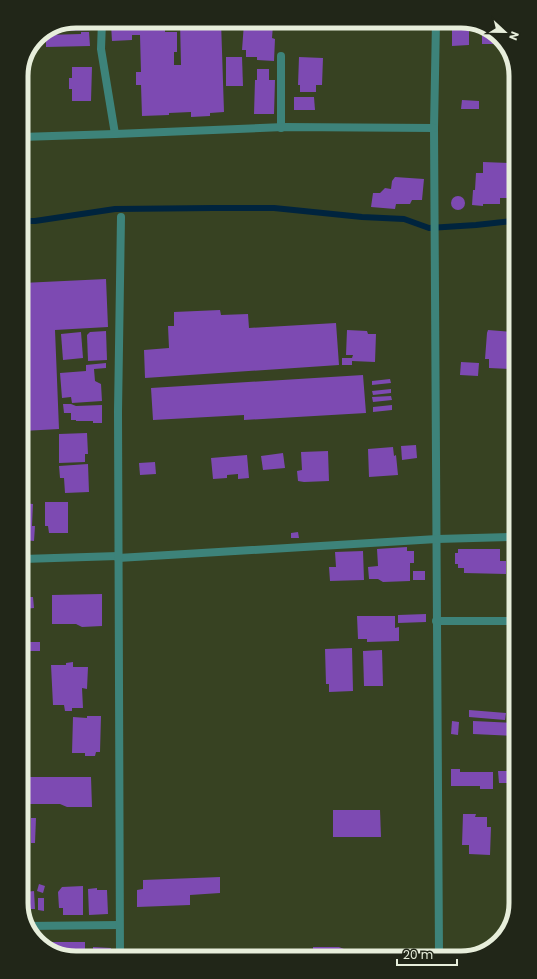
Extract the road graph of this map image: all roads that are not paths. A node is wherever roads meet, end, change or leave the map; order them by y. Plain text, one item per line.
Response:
1 (102, 28) edge
2 (436, 28) edge
3 (281, 56) dead end
4 (282, 128) junction
5 (434, 128) junction
6 (116, 134) junction
7 (28, 137) edge
8 (121, 216) dead end
9 (509, 537) edge
10 (437, 539) junction
11 (118, 557) junction
12 (28, 559) edge
13 (436, 621) junction
14 (509, 621) edge
15 (120, 925) junction
16 (34, 926) edge
17 (120, 951) edge
18 (439, 951) edge

1 - 6 street
2 - 5 street
3 - 4 street
4 - 5 street
4 - 6 street
5 - 10 street
6 - 7 street
8 - 11 street
9 - 10 street
10 - 11 street
10 - 13 street
11 - 12 street
11 - 15 street
13 - 14 street
13 - 18 street
15 - 16 street
15 - 17 street

